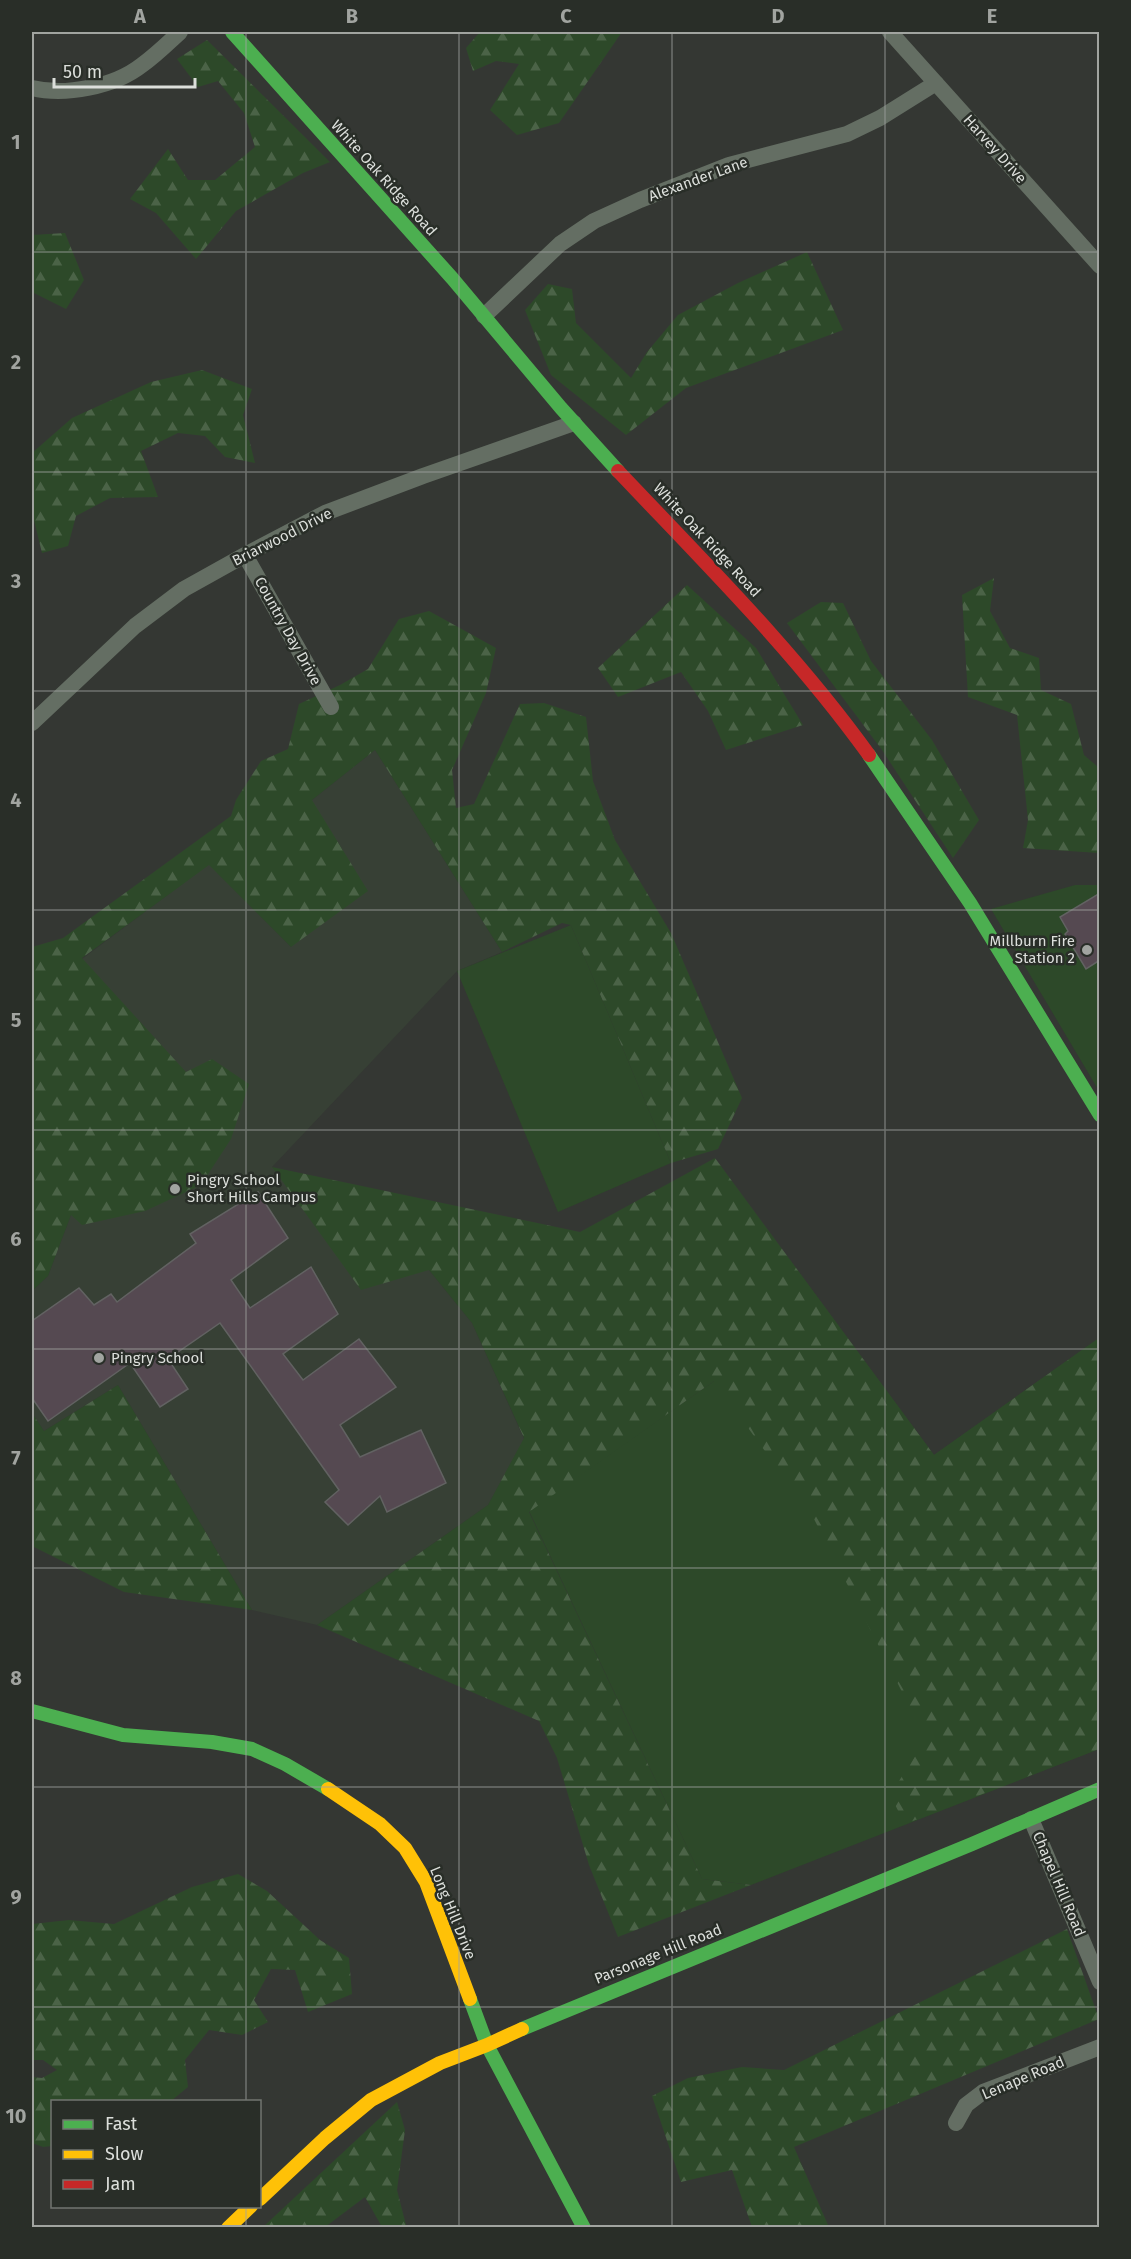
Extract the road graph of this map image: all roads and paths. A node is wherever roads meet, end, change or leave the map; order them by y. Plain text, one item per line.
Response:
1 (180, 32) edge
2 (232, 32) edge
3 (890, 32) edge
4 (936, 83) junction
5 (32, 88) edge
6 (1100, 266) edge
7 (484, 316) junction
8 (574, 423) junction
9 (245, 555) junction
10 (331, 707) dead end
11 (32, 723) edge
12 (1100, 1115) edge
13 (32, 1711) edge
14 (1100, 1789) edge
15 (1031, 1819) junction
16 (1100, 1982) edge
17 (487, 2045) junction
18 (1100, 2047) edge
19 (956, 2123) dead end
20 (261, 2198) edge
21 (249, 2208) edge
22 (228, 2228) edge
23 (584, 2228) edge

1 - 5 street
2 - 7 street, White Oak Ridge Road
3 - 4 street, Harvey Drive
4 - 6 street, Harvey Drive
4 - 7 street, Alexander Lane
7 - 8 street, White Oak Ridge Road
8 - 9 street, Briarwood Drive
8 - 12 street, White Oak Ridge Road
9 - 10 street, Country Day Drive
9 - 11 street, Briarwood Drive
13 - 17 street, Long Hill Drive
14 - 15 street, Parsonage Hill Road
15 - 16 street, Chapel Hill Road
15 - 17 street, Parsonage Hill Road
17 - 20 street, Parsonage Hill Road
17 - 23 street, Long Hill Drive
18 - 19 street, Lenape Road
21 - 22 street

